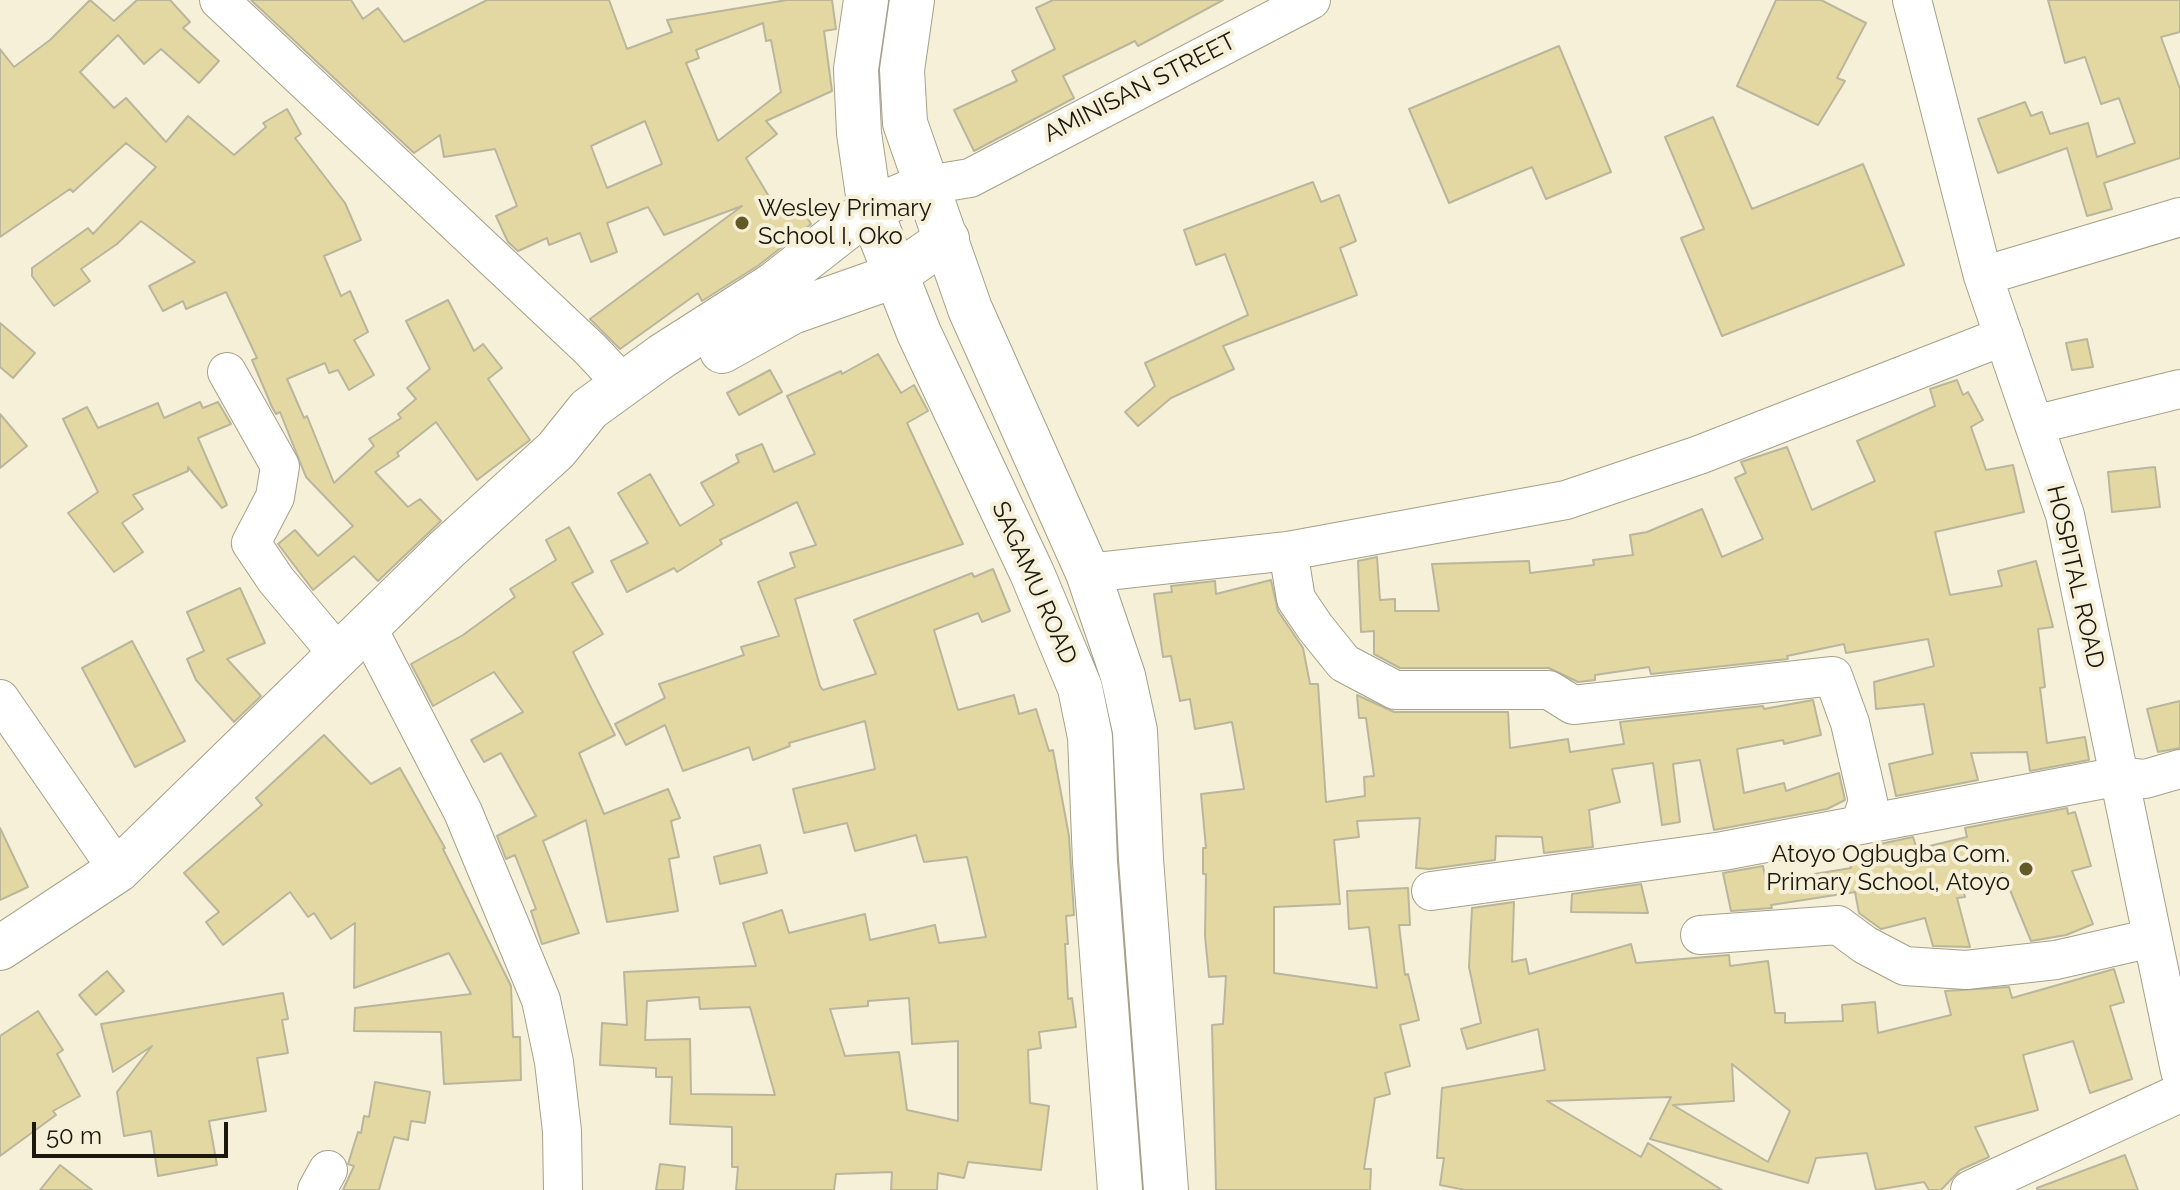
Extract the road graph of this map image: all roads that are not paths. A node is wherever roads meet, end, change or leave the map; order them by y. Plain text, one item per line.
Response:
1 (219, 0) edge
2 (866, 0) edge
3 (912, 0) edge
4 (1311, 0) edge
5 (1912, 0) edge
6 (970, 178) junction
7 (927, 185) junction
8 (870, 209) junction
9 (2180, 217) edge
10 (947, 239) junction
11 (894, 276) junction
12 (1983, 276) junction
13 (2004, 336) junction
14 (227, 372) dead end
15 (623, 384) junction
16 (2180, 389) edge
17 (2034, 425) junction
18 (556, 450) junction
19 (1288, 551) junction
20 (1088, 573) junction
21 (352, 640) junction
22 (0, 699) edge
23 (2180, 769) edge
24 (2120, 776) junction
25 (1861, 822) junction
26 (118, 870) junction
27 (1431, 891) dead end
28 (1700, 935) dead end
29 (2152, 938) junction
30 (0, 948) edge
31 (2180, 1071) edge
32 (2180, 1093) edge
33 (563, 1190) edge
34 (1120, 1190) edge
35 (1166, 1190) edge
36 (1970, 1190) edge

1 - 15 street
2 - 8 main road, SAGAMU ROAD
3 - 7 main road, SAGAMU ROAD
4 - 6 street, AMINISAN STREET
5 - 12 street, HOSPITAL ROAD
6 - 7 street, AMINISAN STREET
6 - 10 street
7 - 8 main road
7 - 10 main road, SAGAMU ROAD
8 - 11 main road, SAGAMU ROAD
8 - 15 main road
9 - 12 street
10 - 11 main road
10 - 20 main road, SAGAMU ROAD
11 - 18 main road
11 - 34 main road, SAGAMU ROAD
12 - 13 street, HOSPITAL ROAD
13 - 17 street, HOSPITAL ROAD
13 - 19 street
14 - 21 street
15 - 18 main road
16 - 17 street
17 - 24 street, HOSPITAL ROAD
18 - 21 main road
19 - 20 street
19 - 25 street
20 - 35 main road, SAGAMU ROAD
21 - 26 main road
21 - 33 street
22 - 26 street
23 - 24 street
24 - 25 street
24 - 29 street, HOSPITAL ROAD
25 - 27 street
26 - 30 main road
28 - 29 street
29 - 31 street, HOSPITAL ROAD
32 - 36 street

